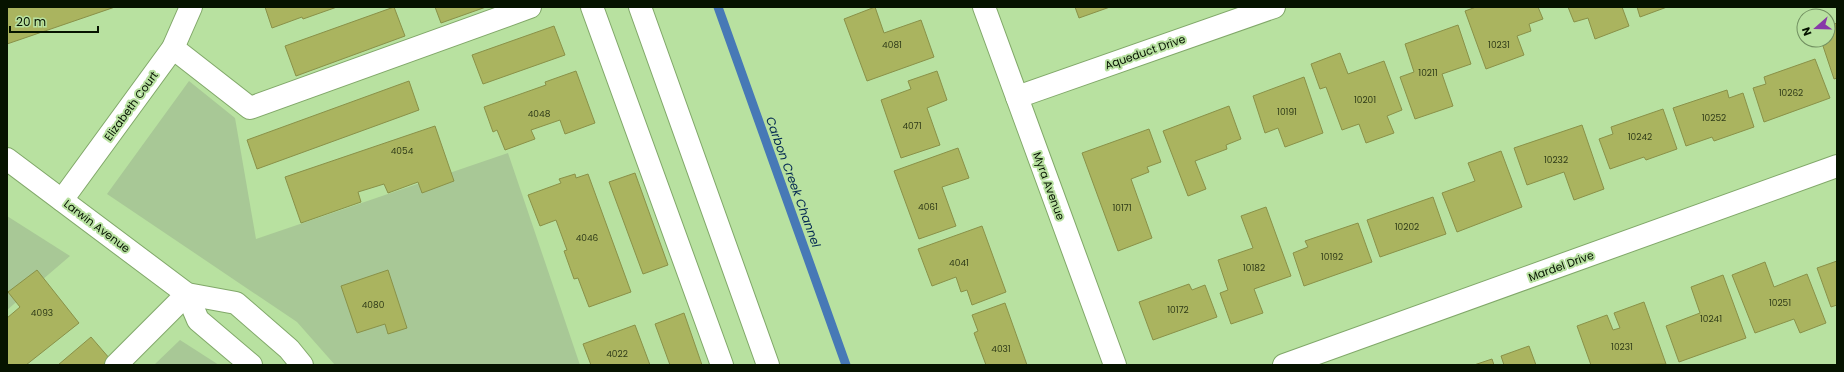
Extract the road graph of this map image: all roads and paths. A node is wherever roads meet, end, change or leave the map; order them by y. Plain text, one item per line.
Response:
1 (191, 7) edge
2 (530, 7) edge
3 (592, 7) edge
4 (640, 7) edge
5 (984, 7) edge
6 (1274, 7) edge
7 (173, 48) junction
8 (1017, 97) junction
9 (7, 159) edge
10 (1837, 166) edge
11 (62, 200) junction
12 (187, 294) junction
13 (116, 365) edge
14 (251, 365) edge
15 (302, 365) edge
16 (722, 365) edge
17 (768, 365) edge
18 (1114, 365) edge
19 (1284, 365) edge

1 - 7 street, Elizabeth Court
2 - 7 street
3 - 16 street
4 - 17 street
5 - 8 street, Myra Avenue
6 - 8 street, Aqueduct Drive
7 - 11 street, Elizabeth Court
8 - 18 street, Myra Avenue
9 - 11 street, Larwin Avenue
10 - 19 street, Mardel Drive
11 - 12 street, Larwin Avenue
12 - 13 street
12 - 14 street
12 - 15 street, Larwin Avenue

